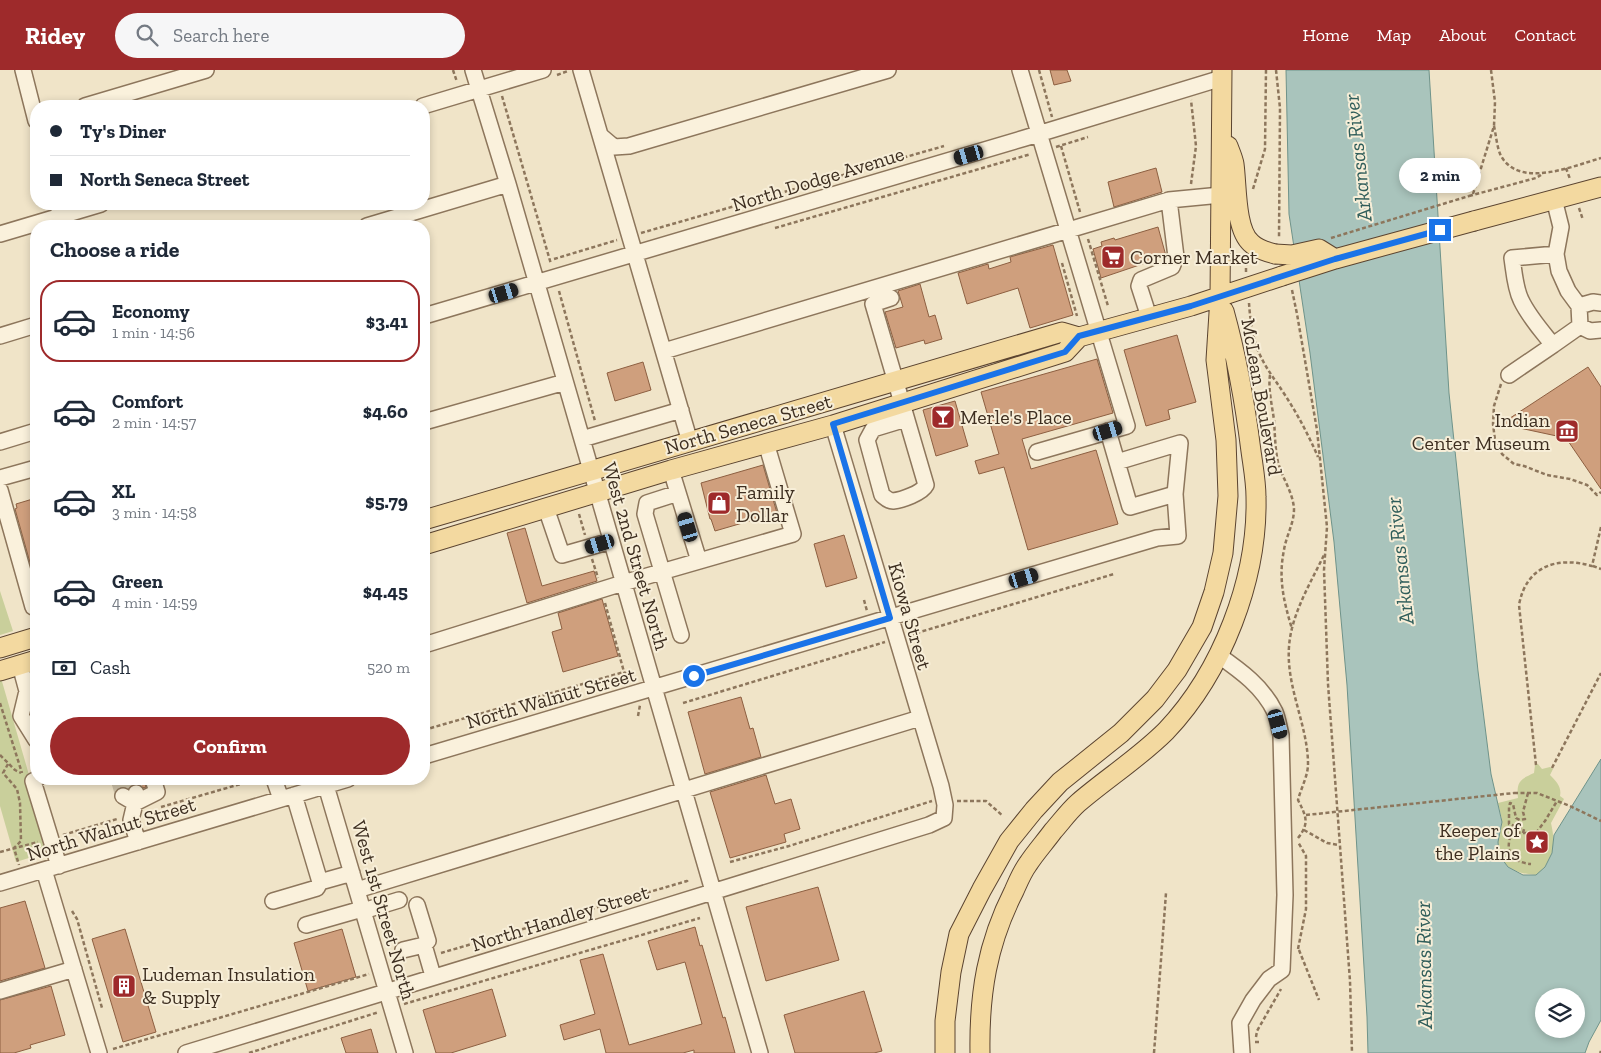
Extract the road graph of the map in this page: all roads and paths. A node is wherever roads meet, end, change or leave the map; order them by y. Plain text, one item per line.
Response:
1 (23, 70) edge
2 (206, 70) edge
3 (474, 70) edge
4 (543, 70) edge
5 (581, 70) edge
6 (888, 70) edge
7 (1020, 70) edge
8 (1038, 70) edge
9 (1266, 70) edge
10 (1276, 70) edge
11 (1491, 70) edge
12 (1222, 74) edge
13 (498, 84) junction
14 (1192, 87) junction
15 (479, 89) junction
16 (31, 100) edge
17 (105, 100) edge
18 (430, 104) edge
19 (1035, 119) junction
20 (1054, 122) junction
21 (1222, 126) junction
22 (1494, 126) junction
23 (1040, 134) junction
24 (601, 136) junction
25 (1088, 138) dead end
26 (950, 144) dead end
27 (1060, 145) junction
28 (1045, 150) junction
29 (1601, 158) edge
30 (1543, 174) junction
31 (508, 184) junction
32 (1601, 187) edge
33 (1253, 190) dead end
34 (1473, 194) junction
35 (1221, 195) junction
36 (1190, 198) junction
37 (1169, 200) junction
38 (1554, 200) junction
39 (430, 207) edge
40 (78, 210) edge
41 (421, 210) edge
42 (60, 215) edge
43 (44, 220) edge
44 (387, 220) edge
45 (30, 224) edge
46 (1084, 226) junction
47 (772, 229) dead end
48 (1069, 231) junction
49 (0, 234) edge
50 (630, 237) junction
51 (1331, 238) dead end
52 (1272, 250) junction
53 (635, 254) junction
54 (1556, 254) junction
55 (554, 259) dead end
56 (1335, 259) junction
57 (553, 270) dead end
58 (1286, 281) junction
59 (536, 283) junction
60 (557, 287) dead end
61 (1247, 288) junction
62 (1220, 297) junction
63 (891, 298) dead end
64 (1601, 303) edge
65 (1108, 306) dead end
66 (1579, 306) junction
67 (430, 314) edge
68 (1149, 317) junction
69 (1580, 326) junction
70 (30, 328) edge
71 (1601, 330) edge
72 (1099, 331) junction
73 (0, 336) edge
74 (1079, 336) junction
75 (1553, 344) junction
76 (664, 351) junction
77 (1270, 375) junction
78 (1509, 375) joint
79 (895, 381) junction
80 (565, 382) junction
81 (681, 410) junction
82 (904, 411) junction
83 (430, 420) edge
84 (833, 424) junction
85 (1108, 431) junction
86 (30, 434) edge
87 (599, 434) junction
88 (582, 439) junction
89 (0, 442) edge
90 (690, 442) junction
91 (766, 443) junction
92 (1037, 452) dead end
93 (1320, 459) junction
94 (1117, 462) junction
95 (30, 470) edge
96 (671, 470) junction
97 (591, 471) junction
98 (0, 478) edge
99 (0, 490) edge
100 (597, 492) junction
101 (1601, 492) edge
102 (678, 493) junction
103 (1175, 494) junction
104 (546, 508) junction
105 (430, 518) edge
106 (1601, 528) edge
107 (611, 541) junction
108 (430, 543) edge
109 (1325, 554) junction
110 (699, 561) junction
111 (1592, 566) junction
112 (1601, 569) edge
113 (662, 572) junction
114 (623, 583) junction
115 (30, 594) edge
116 (890, 618) junction
117 (1292, 630) junction
118 (681, 635) dead end
119 (30, 638) edge
120 (430, 643) edge
121 (0, 648) edge
122 (1218, 655) junction
123 (28, 663) edge
124 (0, 671) edge
125 (624, 672) dead end
126 (1601, 672) edge
127 (30, 676) edge
128 (654, 689) junction
129 (30, 700) edge
130 (640, 705) dead end
131 (638, 716) dead end
132 (920, 718) junction
133 (430, 728) edge
134 (30, 730) edge
135 (430, 754) edge
136 (0, 755) edge
137 (8, 764) junction
138 (1536, 765) dead end
139 (1552, 768) dead end
140 (30, 776) edge
141 (34, 785) edge
142 (155, 785) edge
143 (278, 785) edge
144 (317, 785) edge
145 (326, 785) edge
146 (683, 790) junction
147 (1528, 793) junction
148 (287, 797) junction
149 (1557, 800) junction
150 (944, 801) junction
151 (1306, 815) junction
152 (1003, 816) dead end
153 (944, 818) joint
154 (1601, 821) edge
155 (1304, 830) junction
156 (1523, 833) junction
157 (138, 842) junction
158 (1339, 845) junction
159 (1284, 848) junction
160 (730, 862) dead end
161 (1531, 864) dead end
162 (59, 866) junction
163 (44, 870) junction
164 (352, 873) junction
165 (22, 877) junction
166 (320, 882) junction
167 (0, 883) edge
168 (693, 888) dead end
169 (357, 890) junction
170 (713, 893) junction
171 (1166, 893) dead end
172 (399, 900) dead end
173 (272, 901) dead end
174 (417, 905) dead end
175 (363, 910) junction
176 (700, 918) dead end
177 (306, 925) dead end
178 (1298, 948) dead end
179 (403, 950) dead end
180 (426, 951) junction
181 (74, 969) junction
182 (381, 971) junction
183 (433, 976) junction
184 (386, 990) junction
185 (0, 991) edge
186 (1320, 1000) dead end
187 (392, 1008) junction
188 (1255, 1042) dead end
189 (1260, 1042) dead end
190 (99, 1053) edge
191 (186, 1053) edge
192 (249, 1053) edge
193 (405, 1053) edge
194 (760, 1053) edge
195 (945, 1053) edge
196 (980, 1053) edge
197 (1154, 1053) edge
198 (1242, 1053) edge
199 (1352, 1053) edge

1 - 16 street
2 - 17 street
3 - 15 street, West 2nd Street North
4 - 13 street
5 - 24 street
6 - 24 street
7 - 19 street
8 - 20 path
9 - 33 path
10 - 52 path
11 - 22 path
12 - 14 street, North Dodge Avenue
12 - 21 main road
13 - 15 street
13 - 57 path
14 - 20 street, North Dodge Avenue
14 - 36 path
15 - 18 street
15 - 31 street, West 2nd Street North
19 - 20 path
19 - 23 street
20 - 23 street, North Dodge Avenue
21 - 35 main road
21 - 52 main road
22 - 30 path
22 - 34 path
23 - 28 street
23 - 53 street, North Dodge Avenue
24 - 50 street
25 - 27 path
26 - 50 path
27 - 28 path
27 - 46 path
28 - 47 path
28 - 48 street
29 - 30 path
30 - 34 path
31 - 39 street
31 - 59 street, West 2nd Street North
32 - 38 main road, North Seneca Street
34 - 51 path, bridge
35 - 36 street
35 - 62 main road
36 - 37 street
37 - 46 street
37 - 68 street
38 - 54 street
38 - 56 main road, North Seneca Street, bridge
40 - 42 street
41 - 44 street
42 - 43 street
45 - 49 street
46 - 48 street
46 - 65 path
48 - 72 street
48 - 76 street
50 - 53 street
50 - 55 path
52 - 56 main road, bridge
52 - 61 path
53 - 59 street, North Dodge Avenue
53 - 76 street
54 - 66 street
54 - 75 street
56 - 58 main road, North Seneca Street, bridge
58 - 61 main road, North Seneca Street
58 - 93 path
59 - 67 street, North Dodge Avenue
59 - 80 street, West 2nd Street North
60 - 87 path
61 - 62 main road, North Seneca Street
61 - 77 path
62 - 68 main road, North Seneca Street
62 - 122 main road, McLean Boulevard
62 - 195 main road, McLean Boulevard
63 - 79 street
64 - 66 street
66 - 69 street
68 - 72 main road, North Seneca Street
69 - 71 street
69 - 75 street
70 - 73 street
72 - 74 main road, North Seneca Street
72 - 85 street
74 - 79 main road, North Seneca Street
74 - 82 main road, North Seneca Street
75 - 78 street
76 - 81 street
77 - 93 path
77 - 117 path
78 - 101 path
79 - 82 street
79 - 90 main road, North Seneca Street
80 - 83 street
80 - 88 street, West 2nd Street North
81 - 87 street
81 - 90 street
82 - 82 street
82 - 84 main road, North Seneca Street
84 - 91 main road, North Seneca Street
84 - 116 street, Kiowa Street
85 - 92 street
85 - 94 street
86 - 89 street
87 - 88 street
88 - 97 street, West 2nd Street North
90 - 97 main road, North Seneca Street
91 - 96 main road, North Seneca Street
91 - 110 street
93 - 109 path
94 - 103 street
94 - 103 street
95 - 98 street
96 - 100 main road, North Seneca Street
96 - 102 street
97 - 100 street, West 2nd Street North
97 - 105 main road, North Seneca Street
99 - 115 street
100 - 104 main road, North Seneca Street
100 - 107 street, West 2nd Street North
102 - 110 street
102 - 113 street
103 - 116 street, North Walnut Street
104 - 107 street
104 - 108 main road, North Seneca Street
106 - 111 path
107 - 114 street, West 2nd Street North
109 - 117 path
109 - 158 path
110 - 113 street
111 - 112 path
111 - 138 path
113 - 114 street
113 - 118 street
114 - 120 street
114 - 128 street, West 2nd Street North
116 - 128 street, North Walnut Street
116 - 132 street, Kiowa Street
117 - 151 path
119 - 121 main road
122 - 159 street
122 - 196 main road, McLean Boulevard
123 - 124 main road
123 - 127 street
125 - 133 path
126 - 139 path
128 - 135 street, North Walnut Street
128 - 146 street, West 2nd Street North
129 - 134 street
130 - 131 path
132 - 146 street
132 - 150 street, Kiowa Street
136 - 137 path
137 - 140 path
137 - 165 path
141 - 162 street
142 - 157 street
143 - 148 street
144 - 148 street, North Walnut Street
145 - 164 street, West 1st Street North
146 - 169 street
146 - 170 street, West 2nd Street North
147 - 149 path
147 - 151 path, bridge
147 - 156 path
148 - 157 street, North Walnut Street
148 - 166 street
149 - 154 path
149 - 156 path
150 - 152 path
150 - 153 street, Kiowa Street
150 - 160 path
151 - 155 path
153 - 170 street, North Handley Street
155 - 158 path
155 - 159 path
156 - 161 path
157 - 162 street, North Walnut Street
158 - 199 path
159 - 198 street
162 - 163 street, North Walnut Street
163 - 165 street, North Walnut Street
163 - 181 street
164 - 166 street
164 - 169 street, West 1st Street North
165 - 167 street, North Walnut Street
166 - 173 street
168 - 180 path
169 - 175 street, West 1st Street North
170 - 183 street, North Handley Street
170 - 194 street, West 2nd Street North
171 - 197 path
172 - 175 street
174 - 180 street
175 - 177 street
175 - 182 street, West 1st Street North
176 - 187 path
178 - 186 path
179 - 180 street
180 - 183 street
181 - 185 street
181 - 190 street
182 - 184 street, West 1st Street North
182 - 190 path
183 - 184 street, North Handley Street
184 - 187 street, West 1st Street North
184 - 191 street, North Handley Street
187 - 192 path
187 - 193 street, West 1st Street North
188 - 189 path

